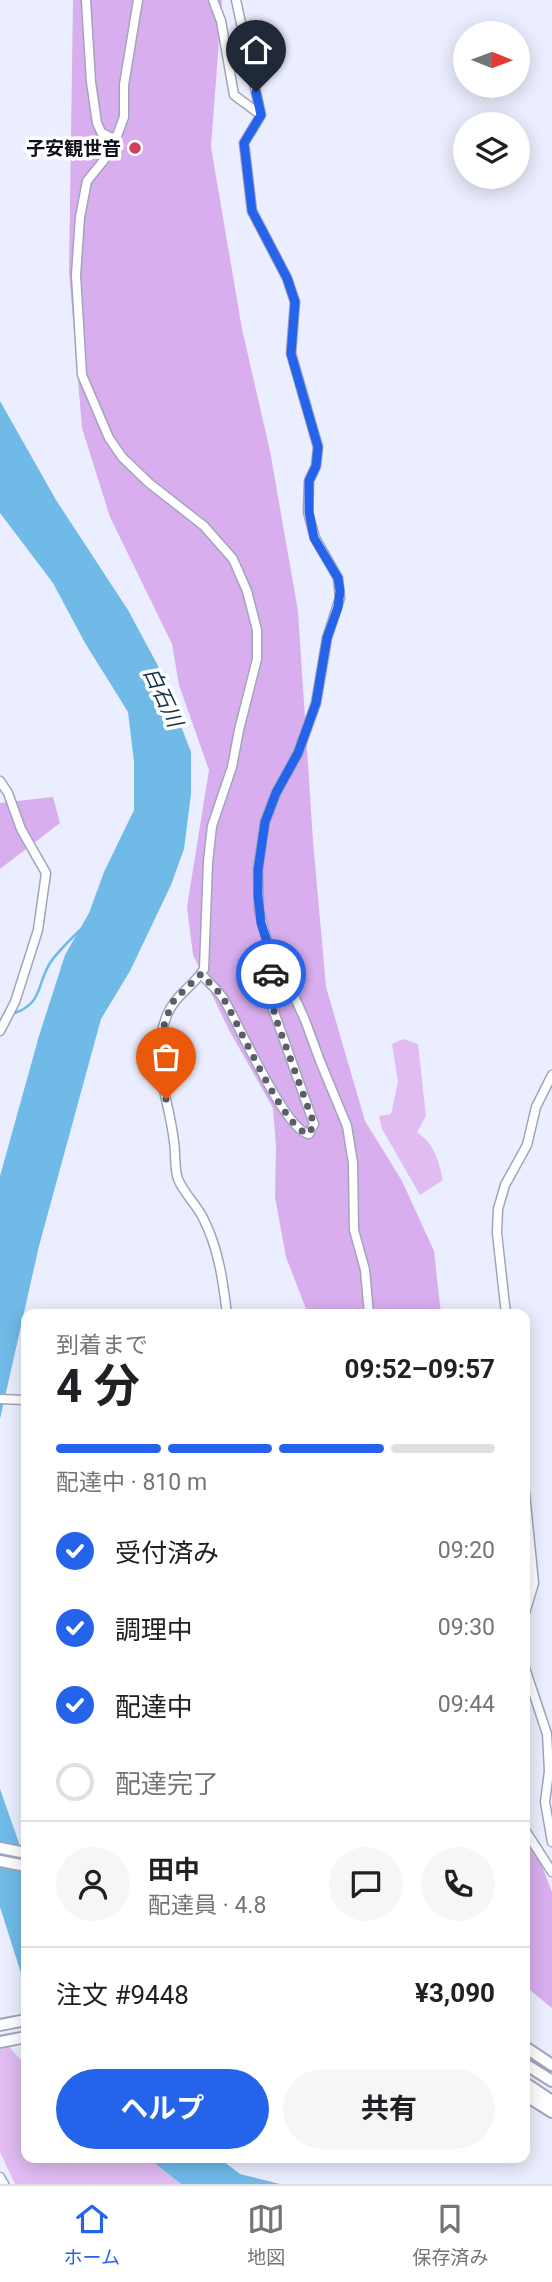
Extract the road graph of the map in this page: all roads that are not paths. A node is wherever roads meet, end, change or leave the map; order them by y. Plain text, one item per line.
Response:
1 (86, 0) edge
2 (138, 0) edge
3 (213, 0) edge
4 (236, 0) edge
5 (261, 115) junction
6 (111, 138) junction
7 (0, 780) edge
8 (272, 957) junction
9 (201, 974) junction
10 (0, 1031) edge
11 (552, 1075) edge
12 (226, 1309) edge
13 (369, 1309) edge
14 (505, 1309) edge
15 (0, 1399) edge
16 (21, 1400) edge
17 (530, 1544) edge
18 (530, 1597) edge
19 (530, 1683) edge
20 (530, 1838) edge
21 (552, 1842) edge
22 (0, 1848) edge
23 (21, 1852) edge
24 (0, 1861) edge
25 (21, 1865) edge
26 (552, 1872) edge
27 (21, 2021) edge
28 (0, 2025) edge
29 (21, 2027) edge
30 (0, 2031) edge
31 (21, 2038) edge
32 (0, 2042) edge
33 (530, 2051) edge
34 (552, 2065) edge
35 (530, 2067) edge
36 (552, 2081) edge
37 (530, 2086) edge
38 (530, 2098) edge
39 (552, 2101) edge
40 (552, 2112) edge
41 (0, 2177) edge
42 (4, 2184) edge

1 - 6 street
2 - 6 street
3 - 5 street
4 - 5 street
5 - 8 street
6 - 9 street
7 - 10 street
8 - 9 street
8 - 13 street
9 - 12 street
11 - 14 street
15 - 16 street
17 - 18 street
19 - 21 street
20 - 26 street
22 - 23 highway
24 - 25 highway
27 - 28 highway
29 - 30 highway
31 - 32 highway
33 - 34 highway
35 - 36 highway
37 - 39 highway
38 - 40 highway
41 - 42 street

